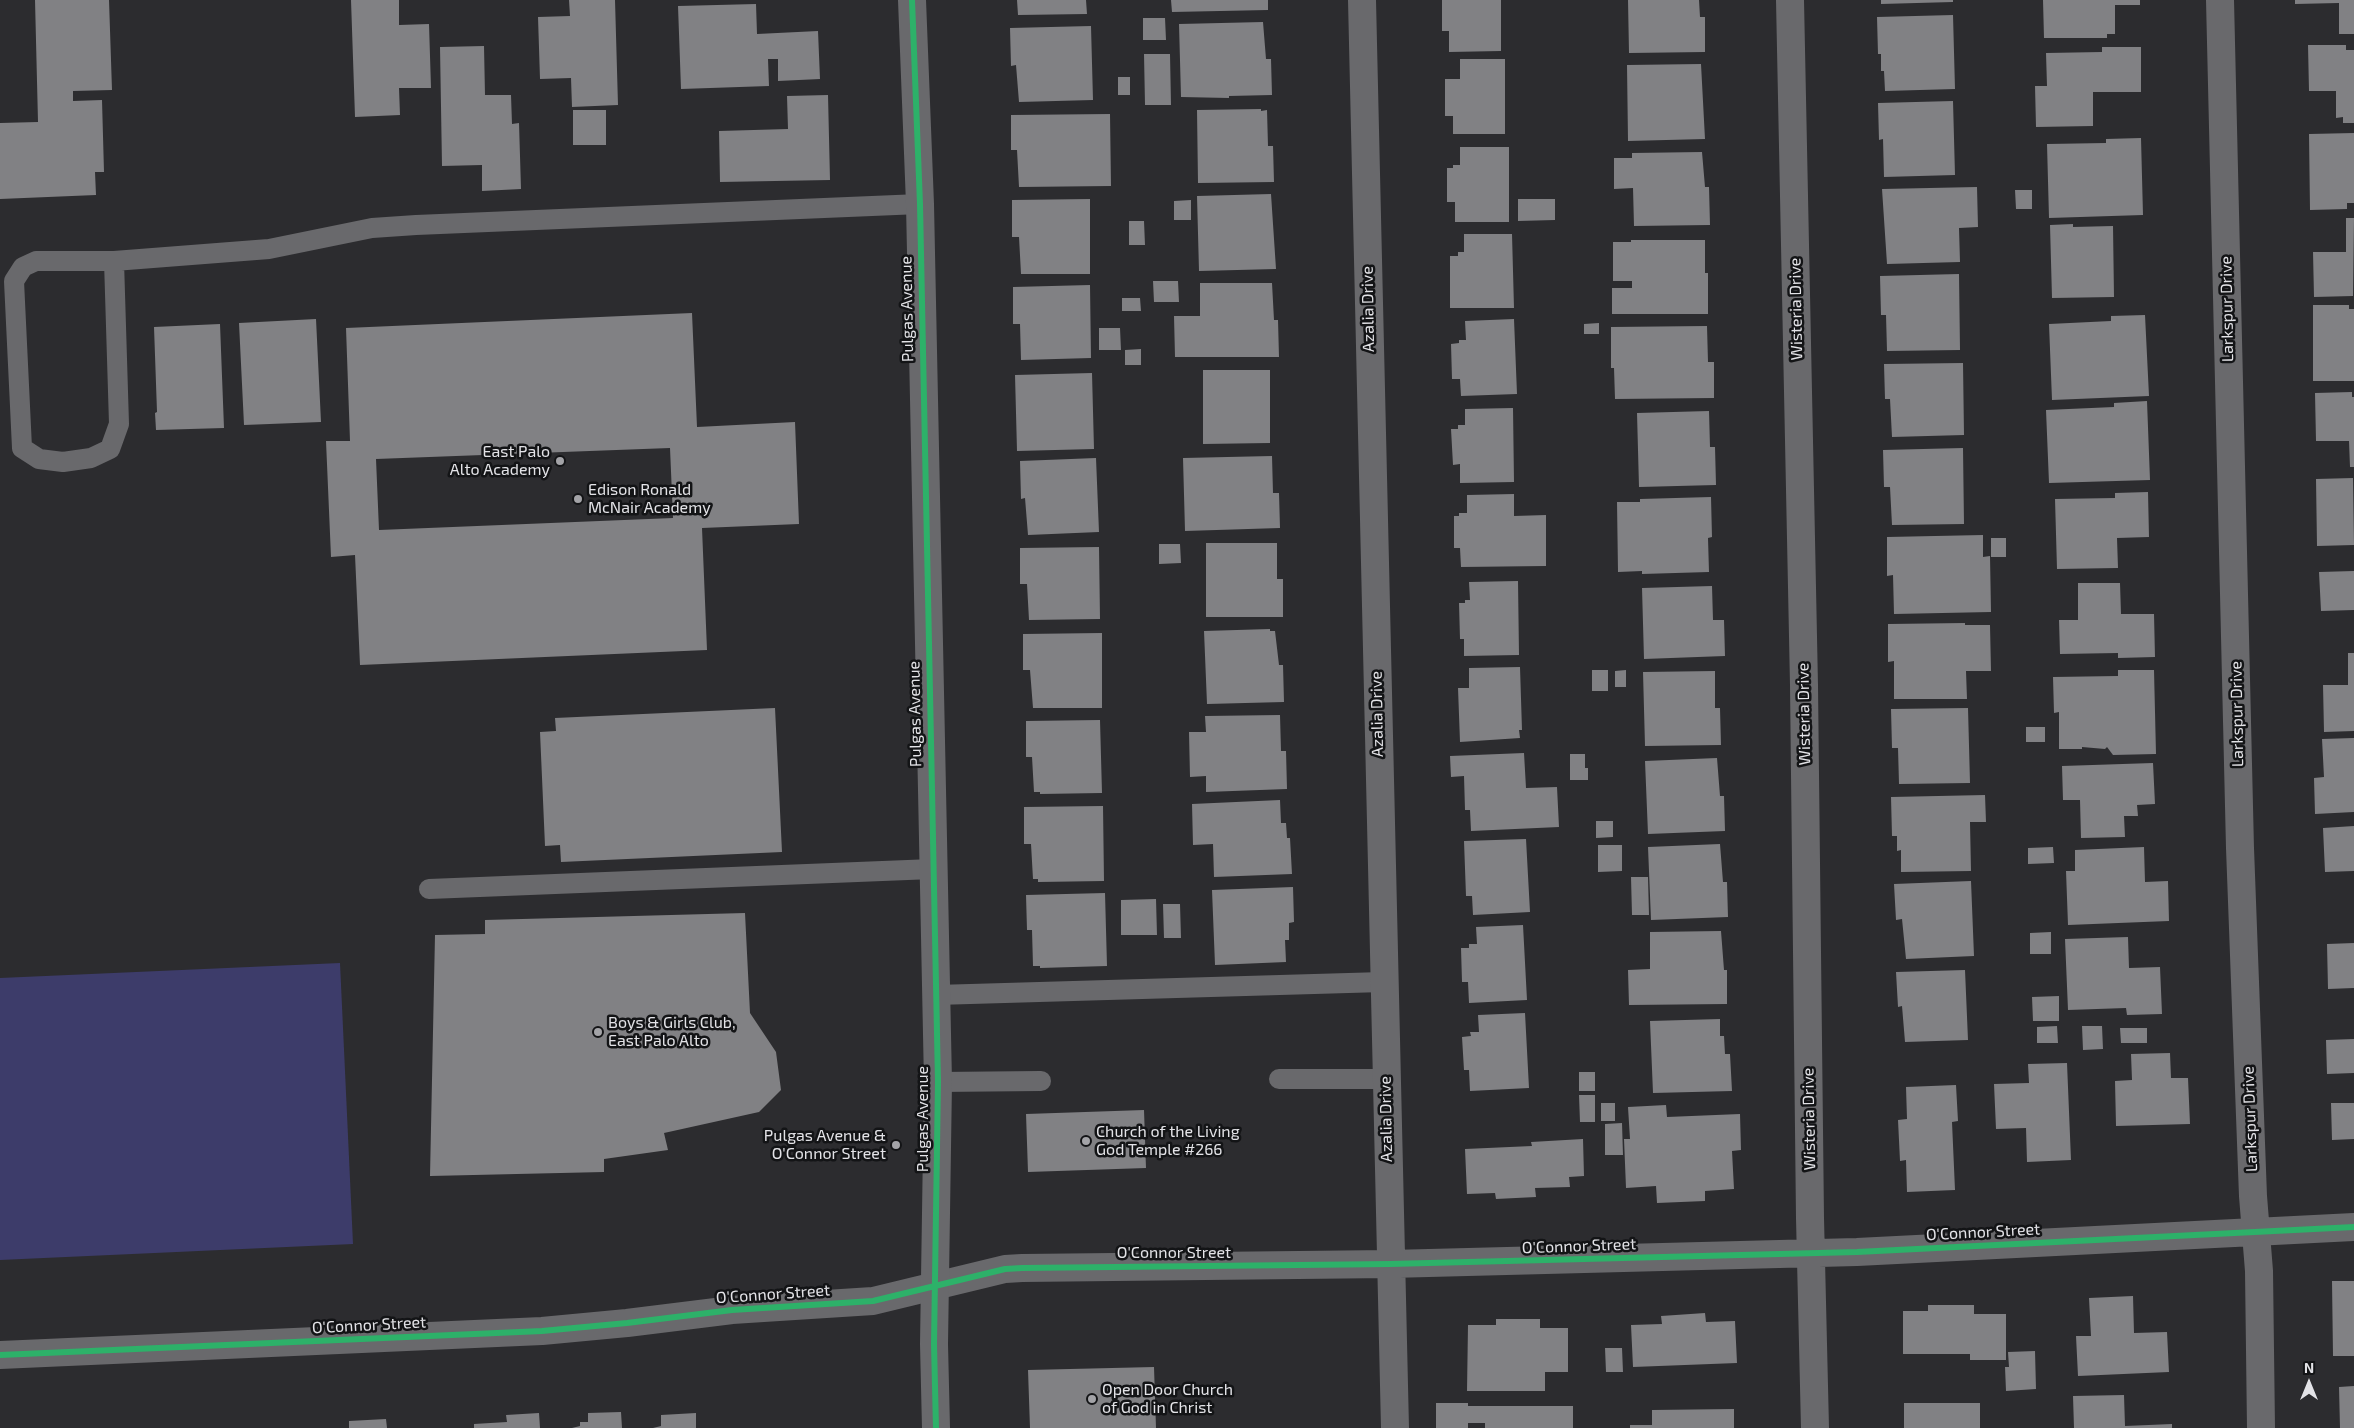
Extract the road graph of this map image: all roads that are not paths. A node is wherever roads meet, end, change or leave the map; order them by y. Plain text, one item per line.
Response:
1 (912, 0) edge
2 (1362, 0) edge
3 (1790, 0) edge
4 (2220, 0) edge
5 (920, 204) junction
6 (114, 261) junction
7 (933, 869) junction
8 (429, 889) dead end
9 (1383, 982) junction
10 (936, 996) junction
11 (1279, 1079) dead end
12 (1386, 1079) junction
13 (1041, 1081) dead end
14 (938, 1082) junction
15 (2354, 1227) edge
16 (2255, 1232) junction
17 (1812, 1253) junction
18 (1390, 1264) junction
19 (936, 1286) junction
20 (0, 1355) edge
21 (936, 1428) edge
22 (1395, 1428) edge
23 (1816, 1428) edge
24 (2261, 1428) edge

1 - 5 street, Pulgas Avenue
2 - 9 street, Azalia Drive
3 - 17 street, Wisteria Drive
4 - 16 street, Larkspur Drive
5 - 6 lane
5 - 7 street, Pulgas Avenue
6 - 6 lane
7 - 8 lane
7 - 10 street, Pulgas Avenue
9 - 10 lane
9 - 12 street, Azalia Drive
10 - 14 street, Pulgas Avenue
11 - 12 lane
12 - 18 street, Azalia Drive
13 - 14 lane
14 - 19 street, Pulgas Avenue
15 - 16 street, O'Connor Street
16 - 17 street, O'Connor Street
16 - 24 street, Larkspur Drive
17 - 18 street, O'Connor Street
17 - 23 street, Wisteria Drive
18 - 19 street, O'Connor Street
18 - 22 street, Azalia Drive
19 - 20 street, O'Connor Street
19 - 21 street, Pulgas Avenue

